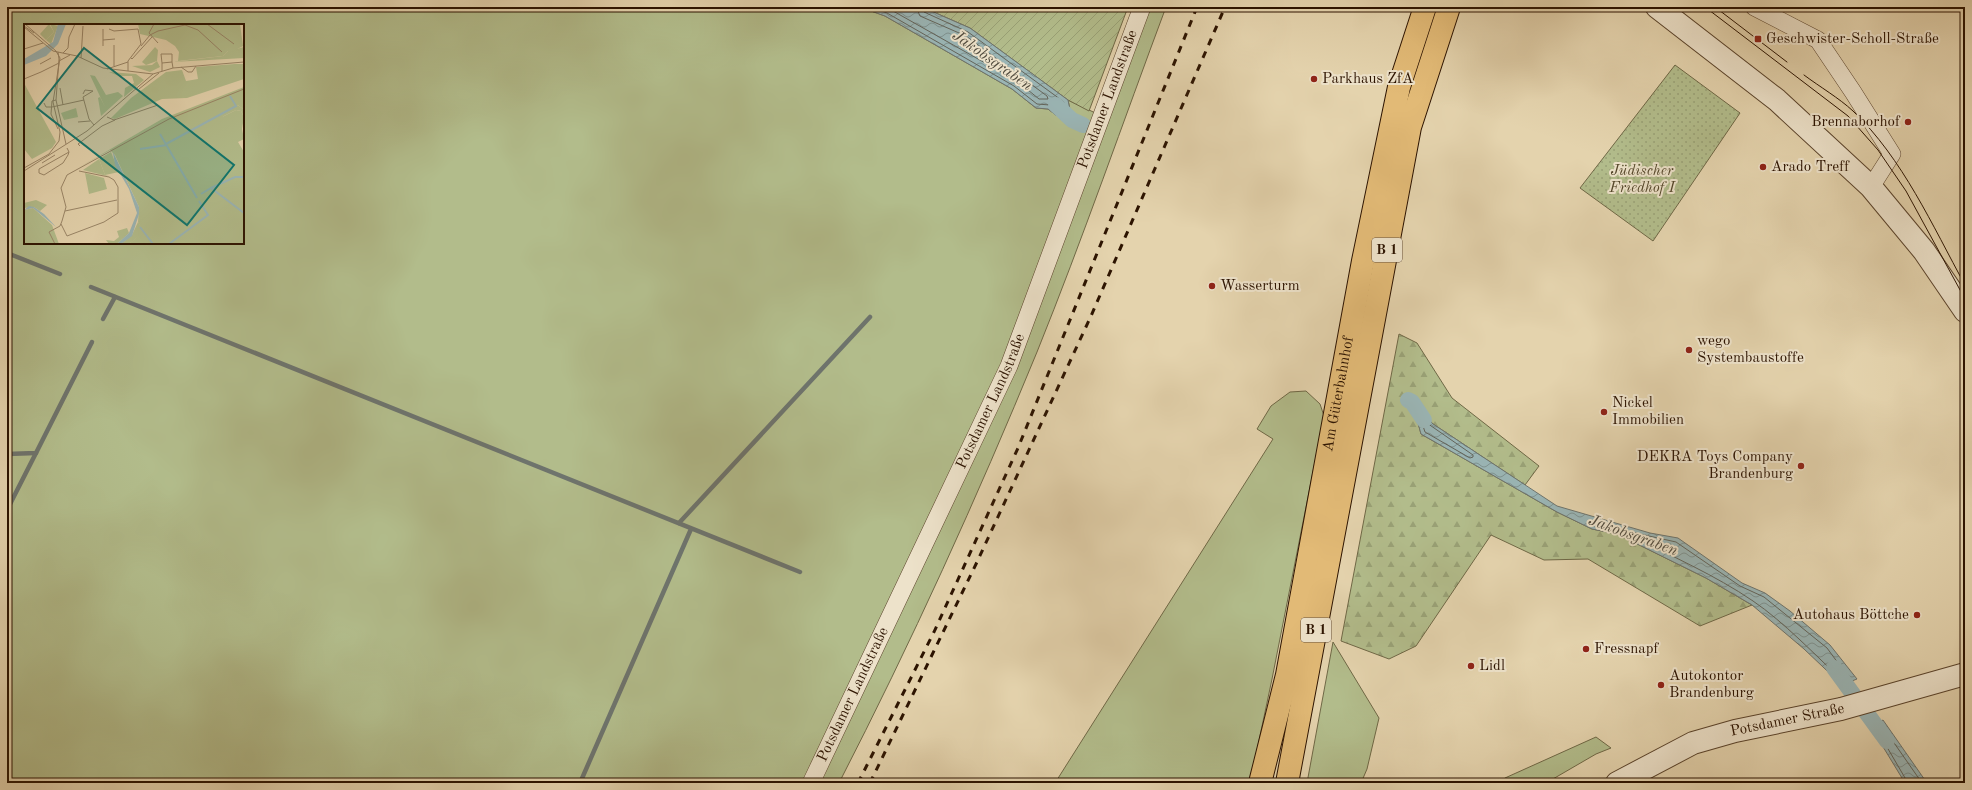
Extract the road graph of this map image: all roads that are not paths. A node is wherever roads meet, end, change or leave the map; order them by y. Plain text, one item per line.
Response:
1 (1142, 7) edge
2 (1425, 7) edge
3 (1449, 7) edge
4 (1657, 7) edge
5 (1754, 7) edge
6 (1871, 187) junction
7 (1965, 311) edge
8 (1354, 372) junction
9 (1965, 674) edge
10 (1647, 774) edge
11 (811, 783) edge
12 (1260, 783) edge
13 (1287, 783) edge
14 (1617, 783) edge

1 - 11 street, Potsdamer Landstraße
2 - 8 main road, Am Güterbahnhof
3 - 8 main road, Am Güterbahnhof / B 1
4 - 6 street
5 - 6 street
6 - 7 street
8 - 12 main road, Am Güterbahnhof
8 - 13 main road, Am Güterbahnhof / B 1
9 - 10 street, Potsdamer Straße
10 - 14 street, Potsdamer Straße

